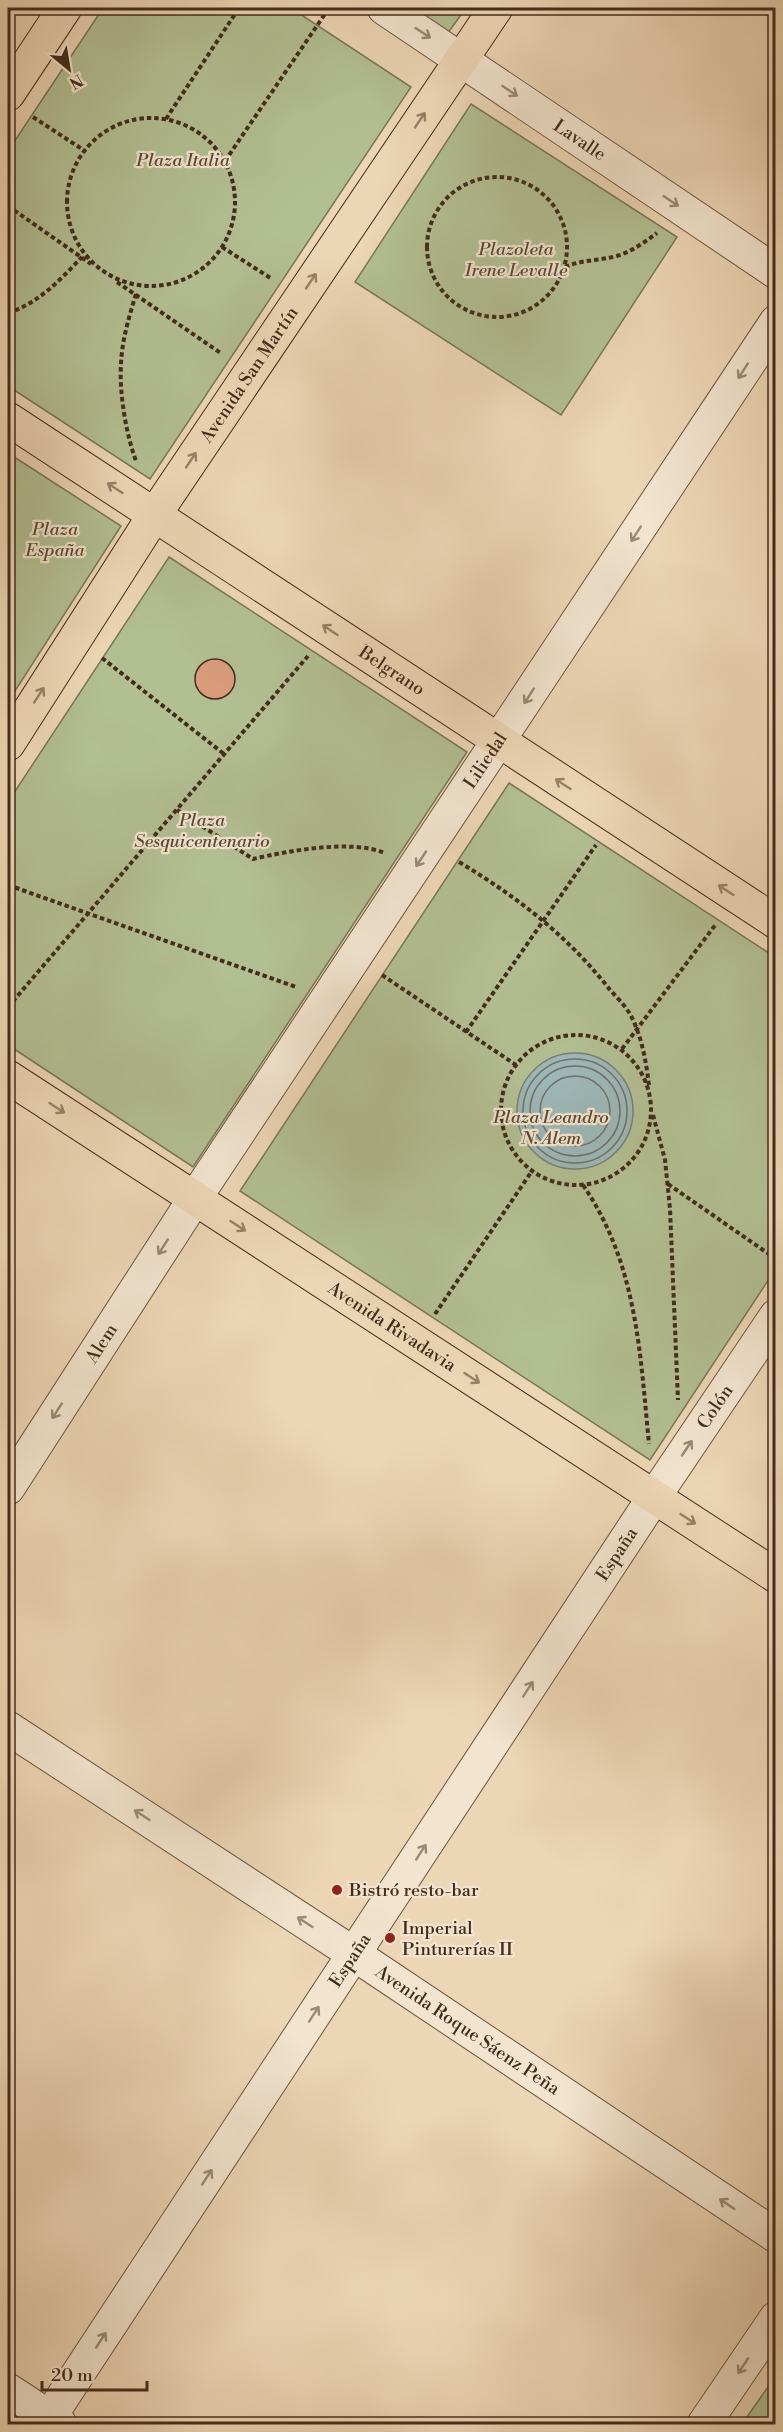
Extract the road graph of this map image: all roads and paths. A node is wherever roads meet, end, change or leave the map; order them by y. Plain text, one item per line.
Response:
1 (65, 8) edge
2 (239, 8) edge
3 (329, 8) edge
4 (384, 8) edge
5 (496, 8) edge
6 (462, 58) junction
7 (17, 103) edge
8 (166, 119) junction
9 (85, 151) junction
10 (225, 161) junction
11 (678, 205) junction
12 (8, 206) edge
13 (222, 247) junction
14 (81, 257) junction
15 (97, 268) junction
16 (564, 268) junction
17 (776, 272) edge
18 (136, 294) junction
19 (300, 298) junction
20 (8, 313) edge
21 (776, 322) edge
22 (250, 373) junction
23 (8, 419) edge
24 (137, 465) dead end
25 (155, 514) junction
26 (330, 630) junction
27 (76, 637) junction
28 (499, 742) junction
29 (8, 744) edge
30 (224, 754) junction
31 (177, 810) junction
32 (615, 818) junction
33 (423, 855) junction
34 (8, 885) edge
35 (736, 897) junction
36 (87, 914) junction
37 (544, 921) junction
38 (776, 922) edge
39 (355, 957) junction
40 (328, 998) junction
41 (8, 1007) edge
42 (466, 1032) junction
43 (636, 1032) junction
44 (622, 1049) junction
45 (516, 1065) junction
46 (8, 1077) edge
47 (649, 1088) junction
48 (652, 1112) junction
49 (532, 1171) junction
50 (667, 1183) junction
51 (582, 1184) junction
52 (195, 1198) junction
53 (776, 1259) edge
54 (776, 1316) edge
55 (416, 1342) junction
56 (681, 1457) junction
57 (8, 1488) edge
58 (654, 1497) junction
59 (776, 1576) edge
60 (8, 1728) edge
61 (354, 1954) junction
62 (776, 2236) edge
63 (776, 2318) edge
64 (8, 2390) edge
65 (52, 2422) edge
66 (704, 2424) edge

1 - 7 main road
2 - 8 path
3 - 10 path
4 -> 6 street, Lavalle
5 - 6 main road, Avenida San Martín
6 -> 11 street, Lavalle
19 -> 6 main road, Avenida San Martín
7 - 9 path
8 - 9 path
8 - 10 path
9 - 15 path
10 - 13 path
11 - 16 path
11 - 17 street, Lavalle
12 - 14 path
13 - 15 path
13 - 19 path
14 - 15 path
14 - 20 path
15 - 18 path
16 - 16 path
18 - 22 path
18 - 24 path
19 - 22 main road, Avenida San Martín
21 -> 28 street, Liliedal
25 -> 22 main road, Avenida San Martín
25 -> 23 main road, Belgrano
26 -> 25 main road, Belgrano
25 - 27 main road, Avenida San Martín
26 - 28 main road, Belgrano
26 - 30 path
29 -> 27 main road, Avenida San Martín
27 - 30 path
32 -> 28 main road, Belgrano
28 - 33 street, Liliedal
30 - 31 path
31 - 33 path
31 - 36 path
35 -> 32 main road, Belgrano
32 - 37 path
33 - 37 path
33 -> 39 street, Liliedal
34 - 36 path
35 - 38 main road, Belgrano
35 - 43 path
36 - 40 path
36 - 41 path
37 - 42 path
37 - 43 path
39 - 40 street, Liliedal
39 - 42 path
40 - 52 street, Liliedal
42 - 45 path
43 - 44 path
43 - 47 path
44 - 45 path
44 - 47 path
45 - 49 path
46 -> 52 main road, Avenida Rivadavia
47 - 48 path
48 - 50 path
48 - 51 path
49 - 51 path
49 - 55 path
50 - 53 path
50 - 56 path
51 - 58 path
52 -> 55 main road, Avenida Rivadavia
52 -> 57 street, Alem
56 -> 54 street, Colón
55 -> 58 main road, Avenida Rivadavia
56 - 58 street, Colón
58 -> 59 main road, Avenida Rivadavia
61 -> 58 street, España
61 -> 60 street, Avenida Roque Sáenz Peña
62 -> 61 street, Avenida Roque Sáenz Peña
65 -> 61 street, España
63 -> 66 street
64 - 65 street

